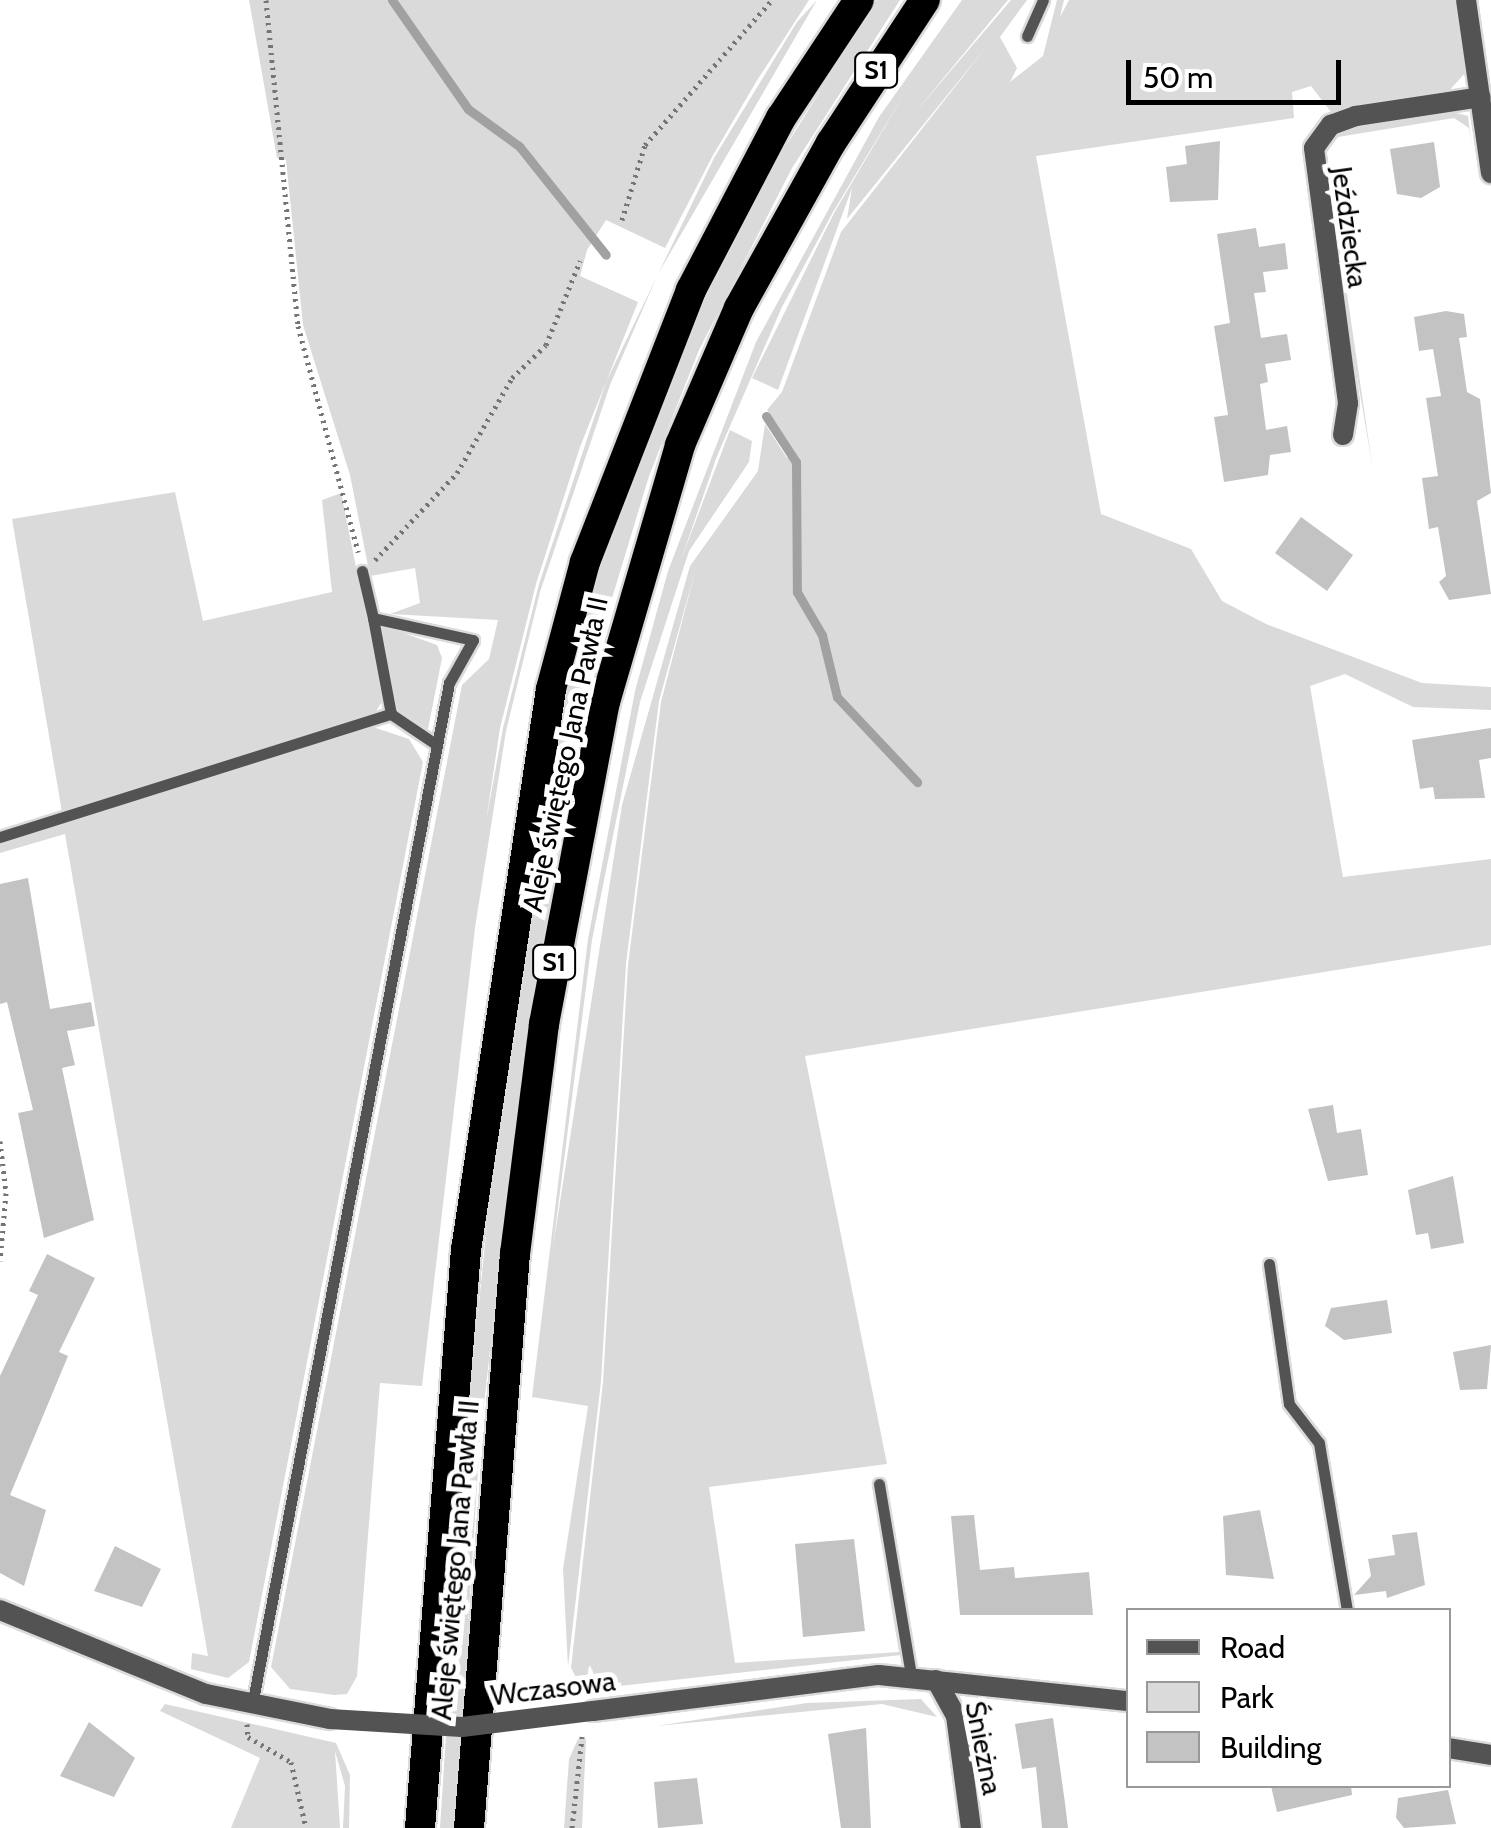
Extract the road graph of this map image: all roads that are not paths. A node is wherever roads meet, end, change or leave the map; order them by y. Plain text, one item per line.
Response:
1 (858, 0) edge
2 (926, 0) edge
3 (1043, 0) edge
4 (1466, 0) edge
5 (1026, 36) dead end
6 (1482, 98) junction
7 (1491, 173) edge
8 (1343, 434) dead end
9 (362, 571) road end
10 (372, 618) junction
11 (392, 714) junction
12 (437, 745) junction
13 (0, 837) edge
14 (1269, 1264) dead end
15 (880, 1484) dead end
16 (1347, 1608) edge
17 (0, 1610) edge
18 (912, 1675) junction
19 (936, 1680) junction
20 (1126, 1701) edge
21 (250, 1714) junction
22 (1451, 1748) edge
23 (1491, 1755) edge
24 (420, 1828) edge
25 (468, 1828) edge
26 (970, 1828) edge

1 - 24 highway, Aleje świętego Jana Pawła II / S1
2 - 25 highway, Aleje świętego Jana Pawła II / S1
3 - 5 lane
4 - 6 street
6 - 7 street
6 - 8 street, Jeździecka
9 - 10 lane
10 - 11 lane
10 - 12 lane
11 - 12 lane
11 - 13 lane
12 - 21 lane
14 - 16 lane
15 - 18 lane
17 - 21 street, Wczasowa
18 - 19 street, Wczasowa
18 - 21 street, Wczasowa, bridge
19 - 20 street, Wczasowa
19 - 26 street, Śnieżna
22 - 23 street

